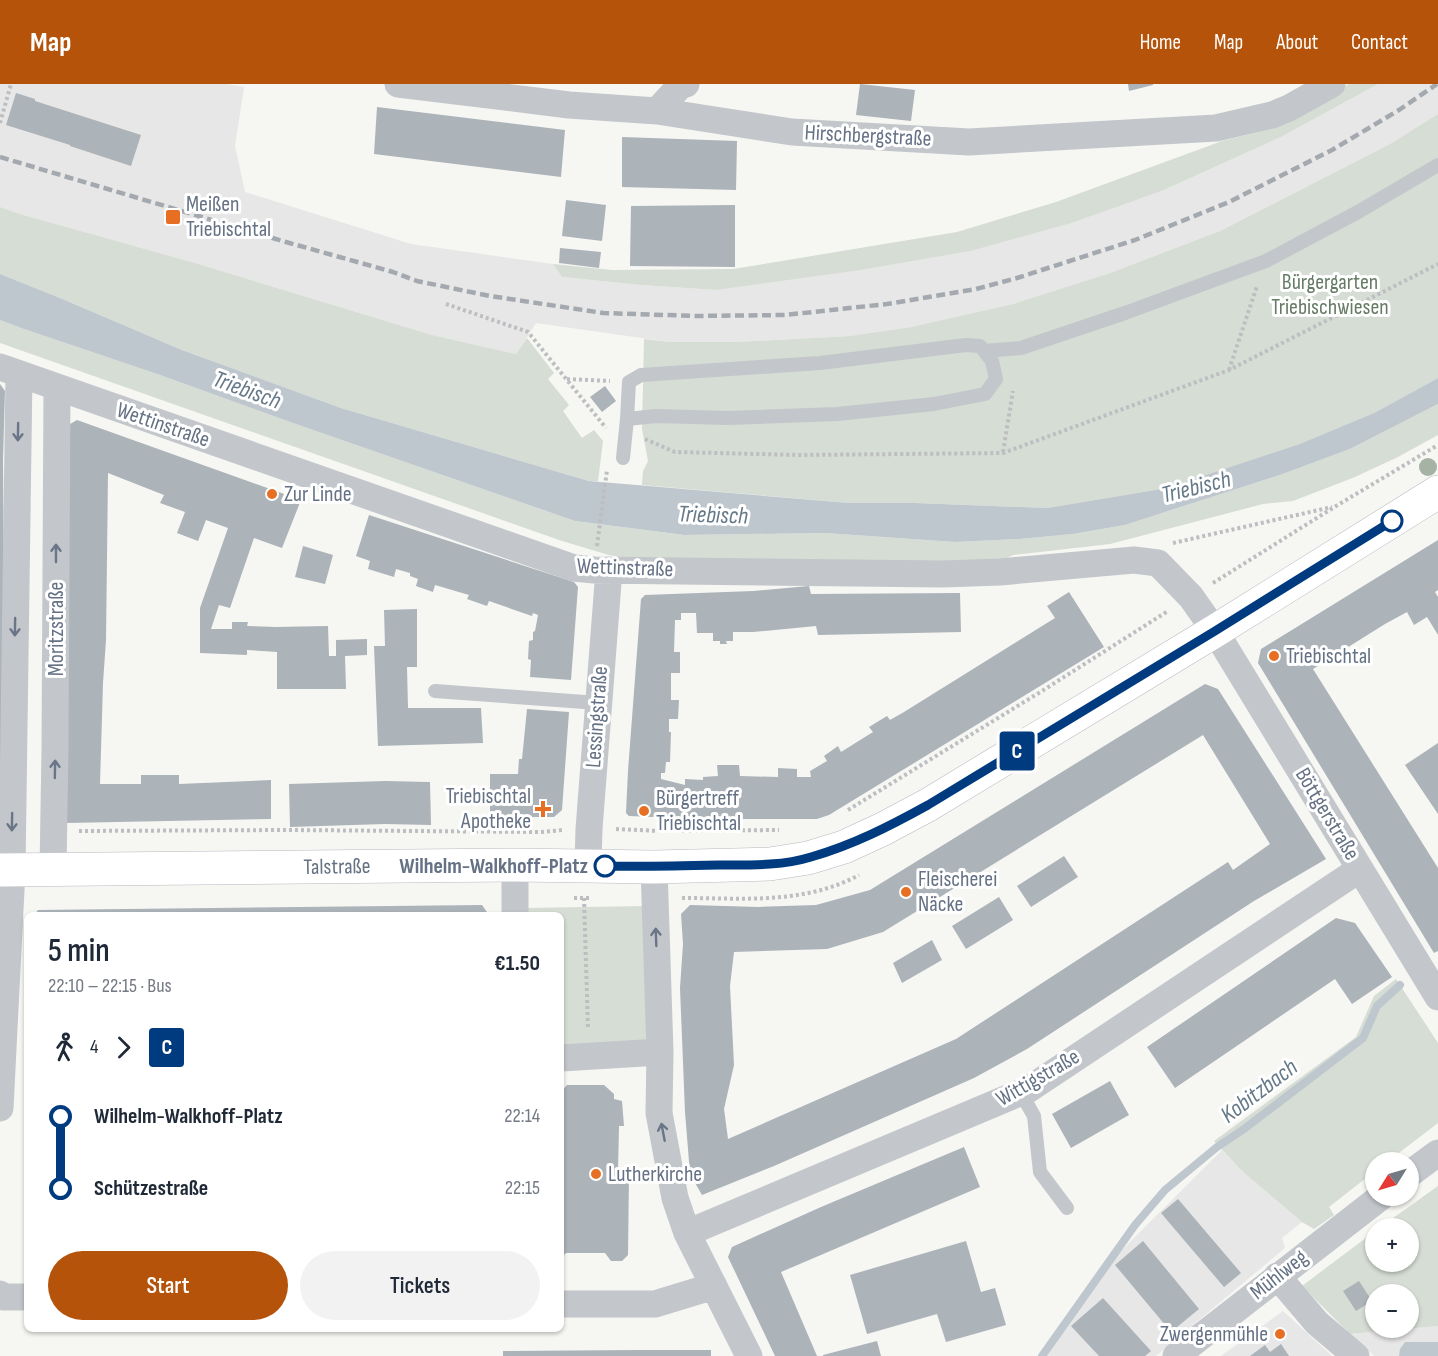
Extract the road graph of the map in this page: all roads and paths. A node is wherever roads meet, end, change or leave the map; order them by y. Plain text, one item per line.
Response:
1 (11, 84) edge
2 (398, 84) edge
3 (686, 84) edge
4 (1332, 84) edge
5 (657, 111) junction
6 (0, 123) edge
7 (1438, 165) edge
8 (1266, 261) junction
9 (1438, 264) edge
10 (446, 304) dead end
11 (1021, 348) junction
12 (984, 351) junction
13 (1229, 370) junction
14 (9, 371) edge
15 (566, 380) junction
16 (629, 382) junction
17 (57, 388) junction
18 (627, 424) junction
19 (609, 431) dead end
20 (1438, 445) edge
21 (1003, 453) junction
22 (622, 458) dead end
23 (608, 467) dead end
24 (1438, 492) edge
25 (1336, 506) junction
26 (1134, 560) junction
27 (602, 563) junction
28 (1191, 597) junction
29 (1215, 631) junction
30 (435, 691) dead end
31 (598, 703) junction
32 (515, 864) junction
33 (588, 865) junction
34 (654, 867) junction
35 (1360, 869) junction
36 (6, 870) edge
37 (53, 870) junction
38 (584, 898) dead end
39 (515, 912) edge
40 (1435, 984) edge
41 (660, 1052) junction
42 (588, 1057) junction
43 (564, 1058) edge
44 (1021, 1093) junction
45 (0, 1108) edge
46 (1438, 1153) edge
47 (1419, 1167) edge
48 (1369, 1206) edge
49 (1067, 1208) dead end
50 (687, 1233) junction
51 (1277, 1276) junction
52 (714, 1286) junction
53 (0, 1294) edge
54 (24, 1297) edge
55 (564, 1304) edge
56 (748, 1356) edge
57 (1176, 1356) edge
58 (1356, 1356) edge

1 - 6 path
2 - 5 street, Hirschbergstraße
3 - 5 street
4 - 5 street, Hirschbergstraße
7 - 8 lane
8 - 11 lane
8 - 13 path
9 - 13 path
10 - 15 path
11 - 12 lane
11 - 21 path
12 - 16 lane
12 - 18 lane
13 - 21 path
14 - 17 street, Wettinstraße
14 -> 36 street, Moritzstraße
15 - 16 path
15 - 19 path
16 - 18 lane
17 - 27 street, Wettinstraße
37 -> 17 street, Moritzstraße
18 - 21 path
18 - 22 lane
20 - 25 path
23 - 27 path
24 - 29 main road, Talstraße
25 - 26 path
25 - 28 path
26 - 27 street, Wettinstraße
26 - 28 street, Wettinstraße
27 - 31 street, Lessingstraße
28 - 29 street, Wettinstraße
29 - 34 main road, Talstraße
29 - 35 street, Böttgerstraße
30 - 31 lane
31 - 33 street, Lessingstraße
32 - 33 main road, Talstraße
32 - 37 main road, Talstraße
32 - 39 street
33 - 34 main road, Talstraße
41 -> 34 street
35 - 40 street, Böttgerstraße
35 - 44 street, Wittigstraße
36 - 37 main road, Talstraße
36 - 45 street, Moritzstraße
38 - 42 path
41 - 42 street
50 -> 41 street
42 - 43 street
44 - 49 lane
44 - 50 street, Wittigstraße
46 - 47 street
48 - 51 street, Mühlweg
50 - 52 street
51 - 57 street, Mühlweg
51 - 58 street
52 - 55 street
52 - 56 street
53 - 54 street

